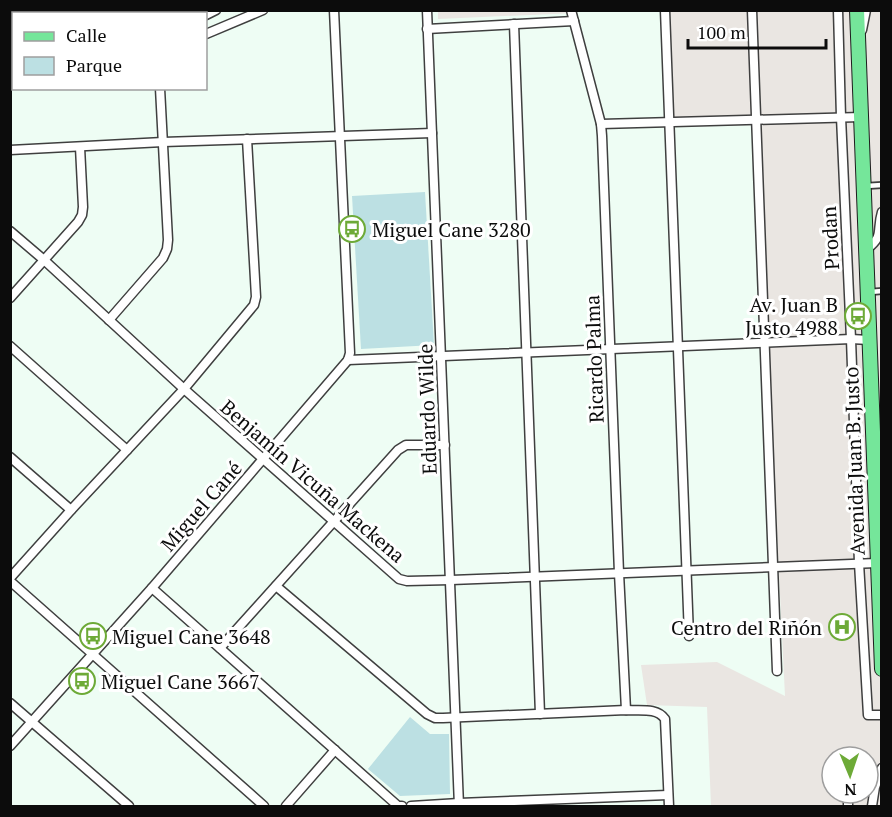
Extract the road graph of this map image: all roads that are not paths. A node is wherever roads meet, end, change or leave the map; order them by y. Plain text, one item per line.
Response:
1 (263, 10) edge
2 (334, 10) edge
3 (427, 10) edge
4 (572, 10) edge
5 (665, 10) edge
6 (752, 10) edge
7 (838, 10) edge
8 (857, 10) edge
9 (866, 10) edge
10 (574, 21) junction
11 (514, 24) junction
12 (428, 29) junction
13 (207, 34) edge
14 (859, 52) junction
15 (160, 90) edge
16 (841, 117) junction
17 (861, 117) junction
18 (756, 119) junction
19 (669, 122) junction
20 (601, 124) junction
21 (432, 133) junction
22 (339, 136) junction
23 (248, 139) junction
24 (163, 142) junction
25 (80, 147) junction
26 (10, 150) edge
27 (882, 185) edge
28 (864, 186) junction
29 (882, 212) edge
30 (10, 231) edge
31 (866, 250) junction
32 (44, 260) junction
33 (875, 292) edge
34 (10, 298) edge
35 (109, 320) junction
36 (851, 339) junction
37 (869, 340) junction
38 (765, 343) junction
39 (10, 346) edge
40 (677, 347) junction
41 (610, 349) junction
42 (526, 353) junction
43 (441, 355) junction
44 (348, 360) junction
45 (876, 381) edge
46 (184, 389) junction
47 (444, 445) junction
48 (127, 450) junction
49 (10, 457) edge
50 (263, 460) junction
51 (878, 476) edge
52 (71, 510) junction
53 (878, 515) edge
54 (334, 522) junction
55 (878, 559) edge
56 (859, 564) junction
57 (773, 567) junction
58 (686, 570) junction
59 (619, 573) junction
60 (535, 576) junction
61 (10, 579) edge
62 (451, 580) junction
63 (880, 581) edge
64 (276, 586) junction
65 (152, 588) junction
66 (880, 605) edge
67 (689, 636) dead end
68 (220, 648) junction
69 (94, 655) junction
70 (882, 669) edge
71 (777, 670) dead end
72 (10, 703) edge
73 (626, 710) junction
74 (540, 714) junction
75 (882, 716) edge
76 (456, 717) junction
77 (32, 721) junction
78 (10, 746) edge
79 (335, 750) junction
80 (882, 768) edge
81 (668, 795) junction
82 (459, 805) edge
83 (129, 807) edge
84 (264, 807) edge
85 (286, 807) edge
86 (402, 807) edge
87 (411, 807) edge
88 (669, 807) edge
89 (872, 807) edge

1 - 13 street
2 - 22 street
3 - 12 street, Eduardo Wilde
4 - 10 street, Ricardo Palma
5 - 19 street
6 - 18 street
7 - 16 street, Prodan
8 - 14 main road, Avenida Juan B. Justo
9 - 14 street
10 - 11 street
10 - 20 street, Ricardo Palma
11 - 12 street
11 - 42 street
12 - 21 street, Eduardo Wilde
14 - 17 main road, Avenida Juan B. Justo
15 - 24 street
16 - 17 street
16 - 18 street
16 - 36 street, Prodan
17 - 28 main road, Avenida Juan B. Justo
18 - 19 street
18 - 38 street
19 - 20 street
19 - 40 street
20 - 41 street, Ricardo Palma
21 - 22 street
21 - 43 street, Eduardo Wilde
22 - 23 street
22 - 44 street
23 - 24 street
23 - 46 street
24 - 25 street
24 - 35 street
25 - 26 street
25 - 32 street
27 - 28 lane
28 - 31 main road, Avenida Juan B. Justo
29 - 31 street
30 - 32 street, Benjamín Vicuña Mackena
31 - 33 main road, Avenida Juan B. Justo
32 - 34 street
32 - 35 street, Benjamín Vicuña Mackena
33 - 37 main road, Avenida Juan B. Justo
35 - 46 street, Benjamín Vicuña Mackena
36 - 37 street
36 - 38 street
36 - 56 street, Prodan
37 - 45 main road, Avenida Juan B. Justo
38 - 40 street
38 - 57 street
39 - 48 street
40 - 41 street
40 - 58 street
41 - 42 street
41 - 59 street, Ricardo Palma
42 - 43 street
42 - 60 street
43 - 44 street
43 - 47 street, Eduardo Wilde
44 - 50 street, Miguel Cané
45 - 51 main road, Avenida Juan B. Justo
46 - 48 street
46 - 50 street, Benjamín Vicuña Mackena
47 - 54 street
47 - 62 street, Eduardo Wilde
48 - 52 street
49 - 52 street
50 - 54 street, Benjamín Vicuña Mackena
50 - 65 street, Miguel Cané
51 - 53 main road, Avenida Juan B. Justo
52 - 61 street
53 - 55 main road, Avenida Juan B. Justo
54 - 62 street, Benjamín Vicuña Mackena
54 - 64 street
55 - 56 street, Benjamín Vicuña Mackena
55 - 63 main road, Avenida Juan B. Justo
56 - 57 street, Benjamín Vicuña Mackena
56 - 75 street, Prodan
57 - 58 street, Benjamín Vicuña Mackena
57 - 71 street
58 - 59 street, Benjamín Vicuña Mackena
58 - 67 street
59 - 60 street, Benjamín Vicuña Mackena
59 - 73 street, Ricardo Palma
60 - 62 street, Benjamín Vicuña Mackena
60 - 74 street
61 - 69 street
62 - 76 street, Eduardo Wilde
63 - 66 main road, Avenida Juan B. Justo
64 - 68 street
64 - 76 street
65 - 68 street
65 - 69 street, Miguel Cané
66 - 70 main road, Avenida Juan B. Justo
68 - 79 street
69 - 77 street, Miguel Cané
69 - 84 street
72 - 77 street
73 - 74 street
73 - 81 street
74 - 76 street
76 - 82 street, Eduardo Wilde
77 - 78 street, Miguel Cané
77 - 83 street
79 - 85 street
79 - 86 street
80 - 89 street
81 - 82 street
81 - 88 street
82 - 87 street

